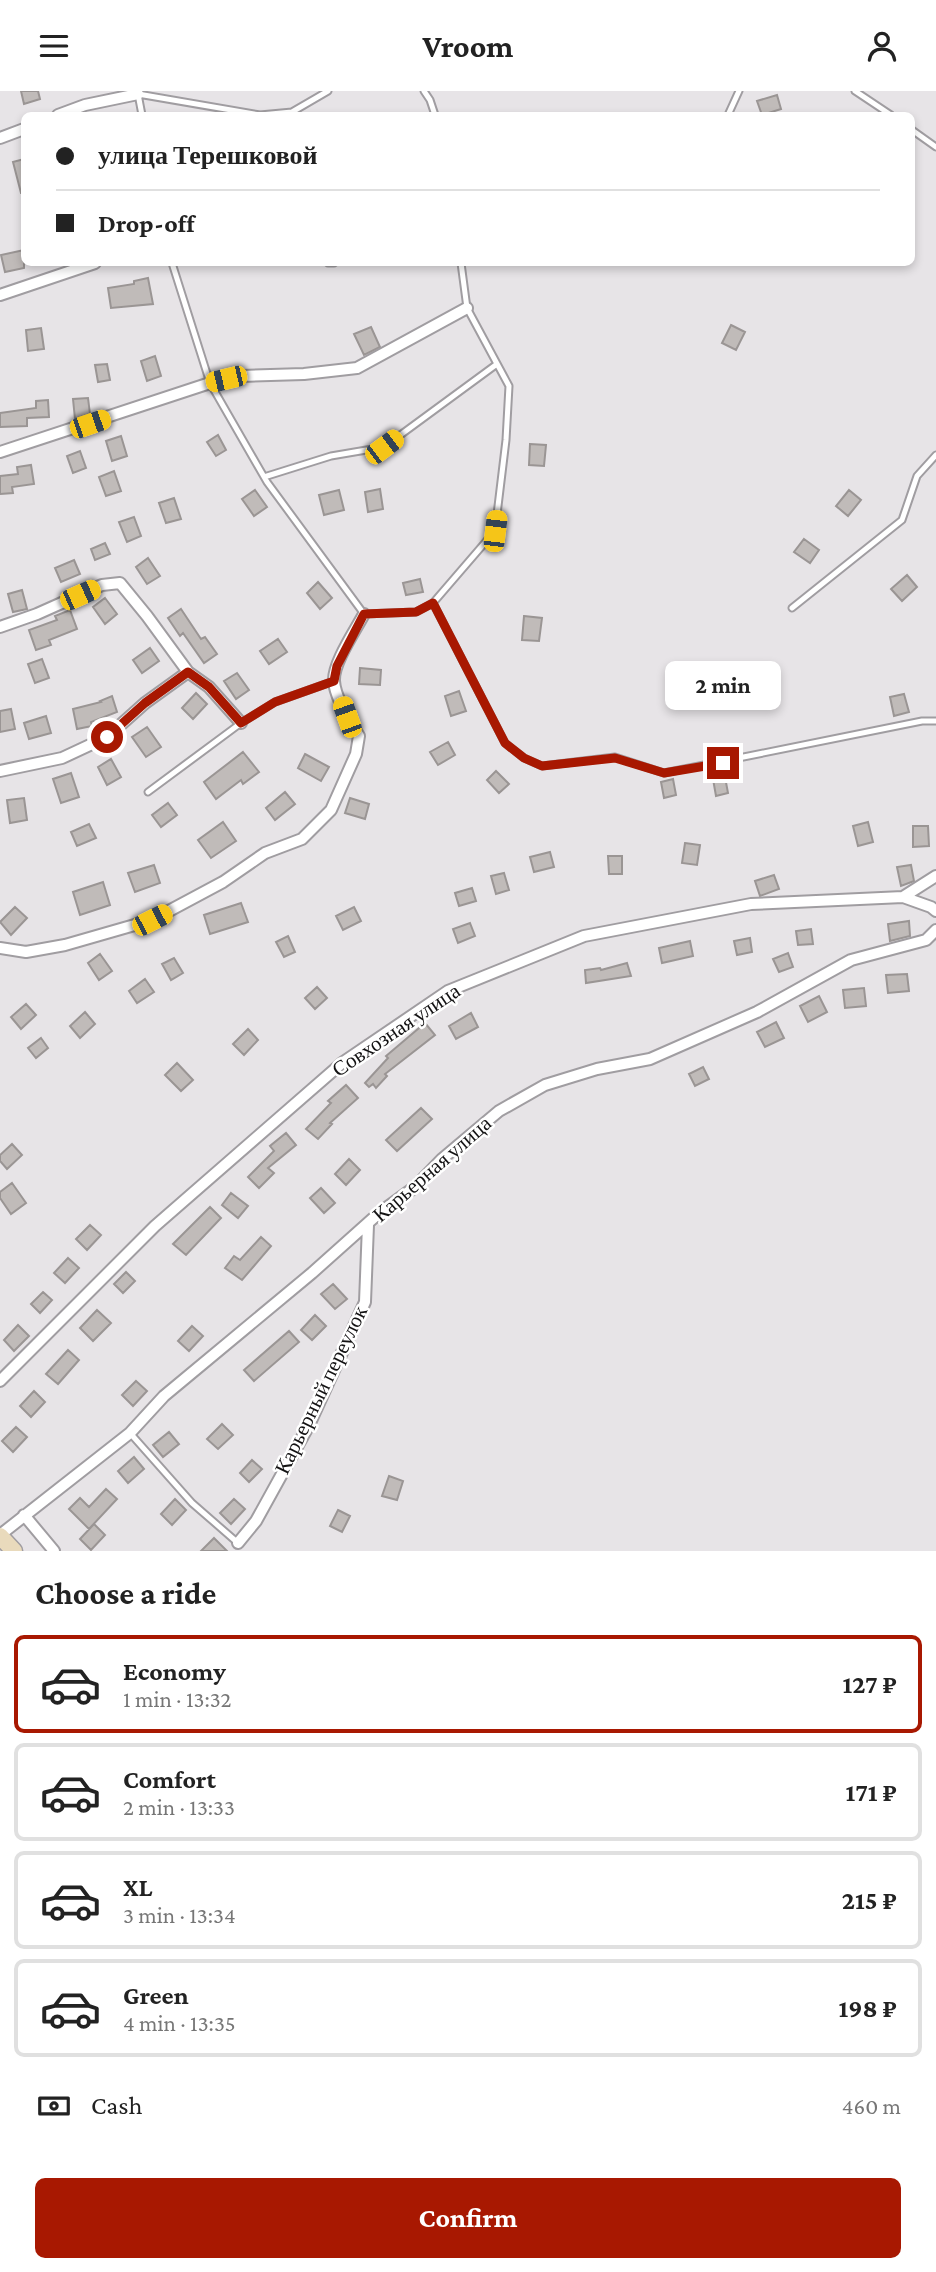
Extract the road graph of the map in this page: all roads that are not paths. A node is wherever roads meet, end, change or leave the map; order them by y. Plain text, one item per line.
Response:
1 (328, 91) edge
2 (424, 91) edge
3 (739, 91) edge
4 (855, 91) edge
5 (138, 92) edge
6 (66, 112) edge
7 (141, 112) edge
8 (244, 112) edge
9 (292, 112) edge
10 (434, 112) edge
11 (729, 112) edge
12 (886, 112) edge
13 (21, 130) edge
14 (915, 132) edge
15 (0, 138) edge
16 (936, 147) edge
17 (86, 266) edge
18 (173, 266) edge
19 (461, 266) edge
20 (0, 295) edge
21 (467, 308) junction
22 (497, 364) junction
23 (211, 383) junction
24 (0, 452) edge
25 (936, 455) edge
26 (264, 477) junction
27 (433, 603) junction
28 (792, 608) dead end
29 (364, 614) junction
30 (0, 628) edge
31 (188, 672) junction
32 (334, 681) junction
33 (936, 721) edge
34 (241, 723) junction
35 (0, 771) edge
36 (148, 792) dead end
37 (936, 876) edge
38 (903, 897) junction
39 (936, 911) edge
40 (936, 930) edge
41 (0, 948) edge
42 (369, 1225) junction
43 (0, 1381) edge
44 (130, 1433) junction
45 (24, 1515) junction
46 (0, 1535) edge
47 (238, 1543) joint
48 (14, 1551) edge
49 (54, 1551) edge

1 - 9 lane
2 - 10 lane
3 - 11 lane
4 - 12 lane
5 - 6 street
5 - 7 lane
5 - 8 lane
13 - 15 street
14 - 16 lane
17 - 20 street
18 - 23 lane
19 - 21 lane
21 - 22 lane
21 - 23 street
22 - 26 lane
22 - 27 lane
23 - 24 street
23 - 26 lane
25 - 28 lane
26 - 29 lane
27 - 29 lane
27 - 33 lane
29 - 32 street
30 - 31 street
31 - 34 street
31 - 35 street
32 - 34 lane
32 - 41 street
34 - 36 lane
37 - 38 street, Совхозная улица
38 - 39 street
38 - 43 street, Совхозная улица
40 - 42 street, Карьерная улица
42 - 44 street, Карьерная улица
42 - 47 street, Карьерный переулок
44 - 45 street, Карьерная улица
44 - 47 lane
45 - 46 street, Карьерная улица
45 - 49 street
46 - 48 street

